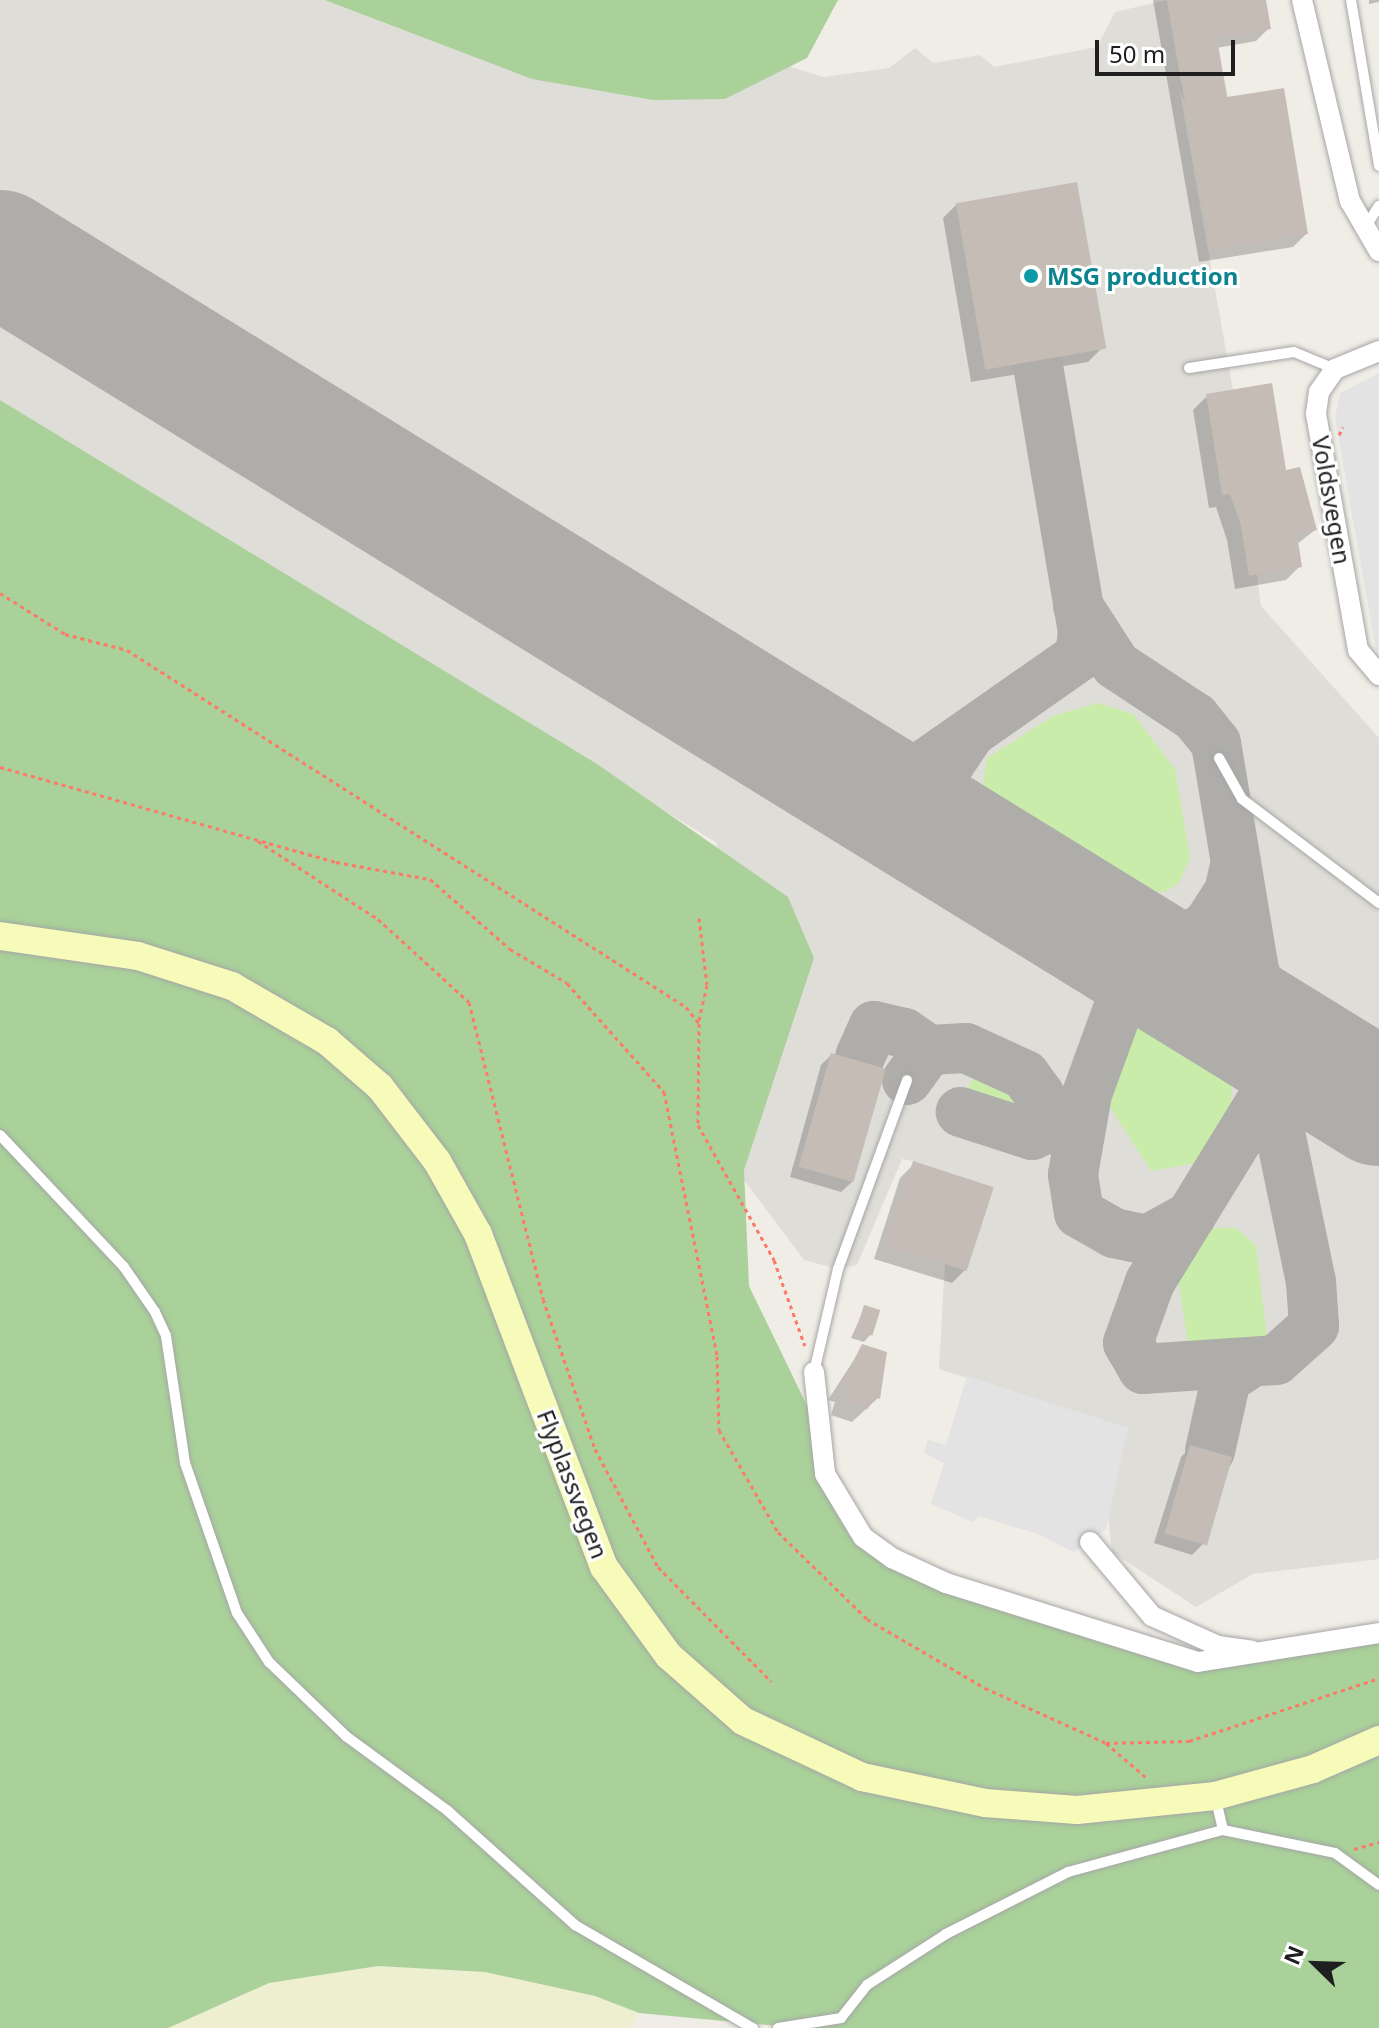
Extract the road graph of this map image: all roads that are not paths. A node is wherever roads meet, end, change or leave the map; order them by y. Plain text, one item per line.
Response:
1 (1302, 0) edge
2 (1351, 0) edge
3 (1379, 166) edge
4 (1379, 206) edge
5 (1365, 228) junction
6 (1379, 251) edge
7 (1379, 351) edge
8 (1189, 368) dead end
9 (1335, 369) junction
10 (1379, 675) edge
11 (1219, 758) dead end
12 (1379, 903) edge
13 (0, 936) edge
14 (907, 1080) dead end
15 (0, 1135) edge
16 (814, 1372) joint
17 (1090, 1542) dead end
18 (1379, 1633) edge
19 (1268, 1653) junction
20 (1379, 1740) edge
21 (1215, 1796) junction
22 (1223, 1830) junction
23 (1379, 1885) edge
24 (841, 2018) junction
25 (753, 2028) edge
26 (778, 2028) edge
27 (851, 2028) edge

1 - 5 street
2 - 3 lane
4 - 5 lane
5 - 6 street
7 - 9 street
8 - 9 lane
9 - 10 street, Voldsvegen
11 - 12 lane
13 - 21 main road, Flyplassvegen
14 - 16 lane
15 - 25 lane
16 - 19 street
17 - 19 street
18 - 19 street
20 - 21 main road, Flyplassvegen
21 - 22 lane
22 - 23 lane
22 - 24 lane
24 - 26 lane
24 - 27 lane

